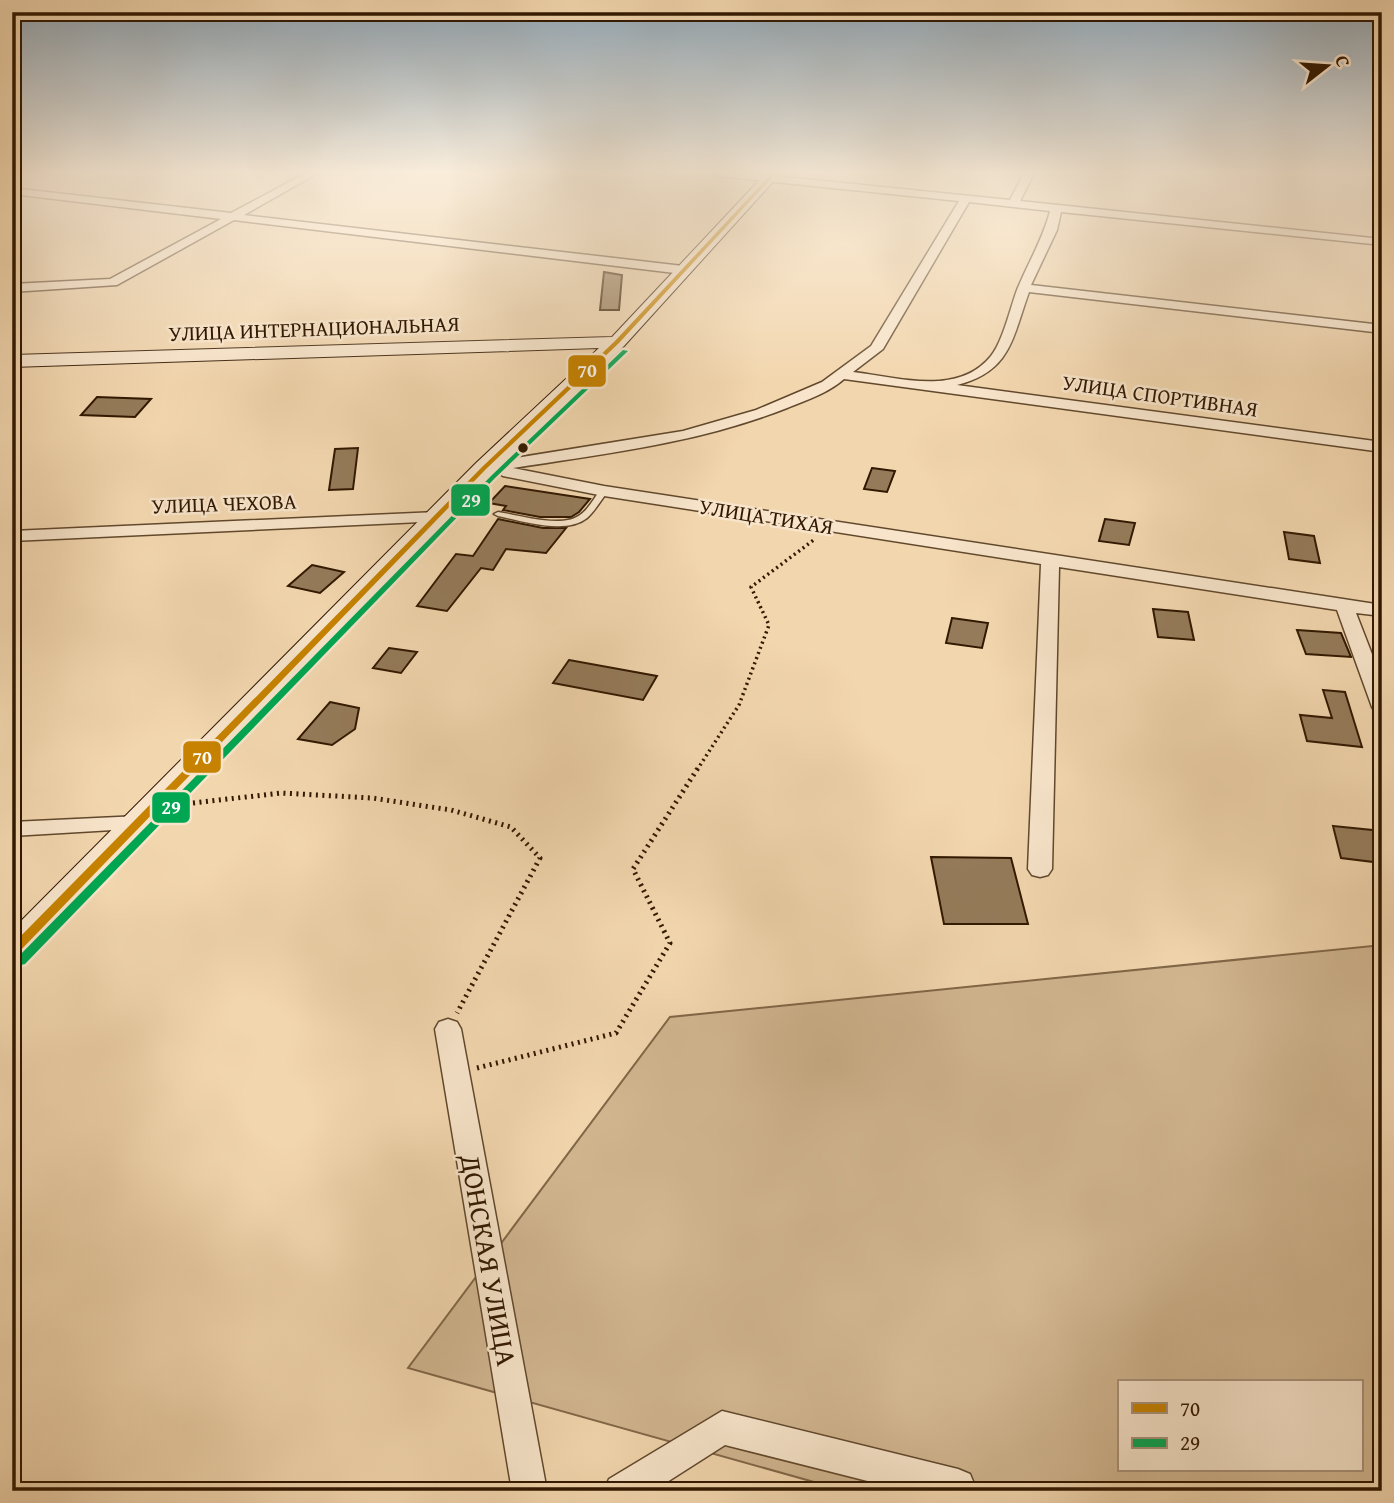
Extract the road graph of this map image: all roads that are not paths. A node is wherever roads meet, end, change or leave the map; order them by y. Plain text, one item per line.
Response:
1 (182, 243) edge
2 (458, 243) edge
3 (708, 243) edge
4 (940, 243) edge
5 (1045, 243) edge
6 (683, 270) junction
7 (12, 288) edge
8 (1024, 288) junction
9 (1382, 329) edge
10 (617, 342) junction
11 (12, 361) edge
12 (841, 374) junction
13 (933, 386) junction
14 (1382, 447) edge
15 (484, 468) junction
16 (604, 491) junction
17 (498, 514) dead end
18 (437, 517) junction
19 (12, 536) edge
20 (1050, 560) junction
21 (1344, 605) junction
22 (1382, 611) edge
23 (1382, 707) edge
24 (147, 815) junction
25 (12, 830) edge
26 (1040, 869) dead end
27 (12, 952) edge
28 (448, 1029) road end
29 (958, 1486) dead end
30 (530, 1491) edge
31 (621, 1491) edge

1 - 7 street
2 - 6 street
3 - 6 main road
4 - 12 street
5 - 8 street, УЛИЦА СПОРТИВНАЯ
6 - 10 main road
8 - 9 street
8 - 13 street, УЛИЦА СПОРТИВНАЯ
10 - 11 main road, УЛИЦА ИНТЕРНАЦИОНАЛЬНАЯ
10 - 15 main road
12 - 13 street, УЛИЦА СПОРТИВНАЯ
12 - 15 street
13 - 14 street, УЛИЦА СПОРТИВНАЯ
15 - 16 street, УЛИЦА ТИХАЯ
15 - 18 main road
16 - 17 lane
16 - 20 street, УЛИЦА ТИХАЯ
18 - 19 street, УЛИЦА ЧЕХОВА
18 - 24 main road
20 - 21 street, УЛИЦА ТИХАЯ
20 - 26 street
21 - 22 street, УЛИЦА ТИХАЯ
21 - 23 street
24 - 25 street
24 - 27 main road
28 - 30 street, ДОНСКАЯ УЛИЦА
29 - 31 street

